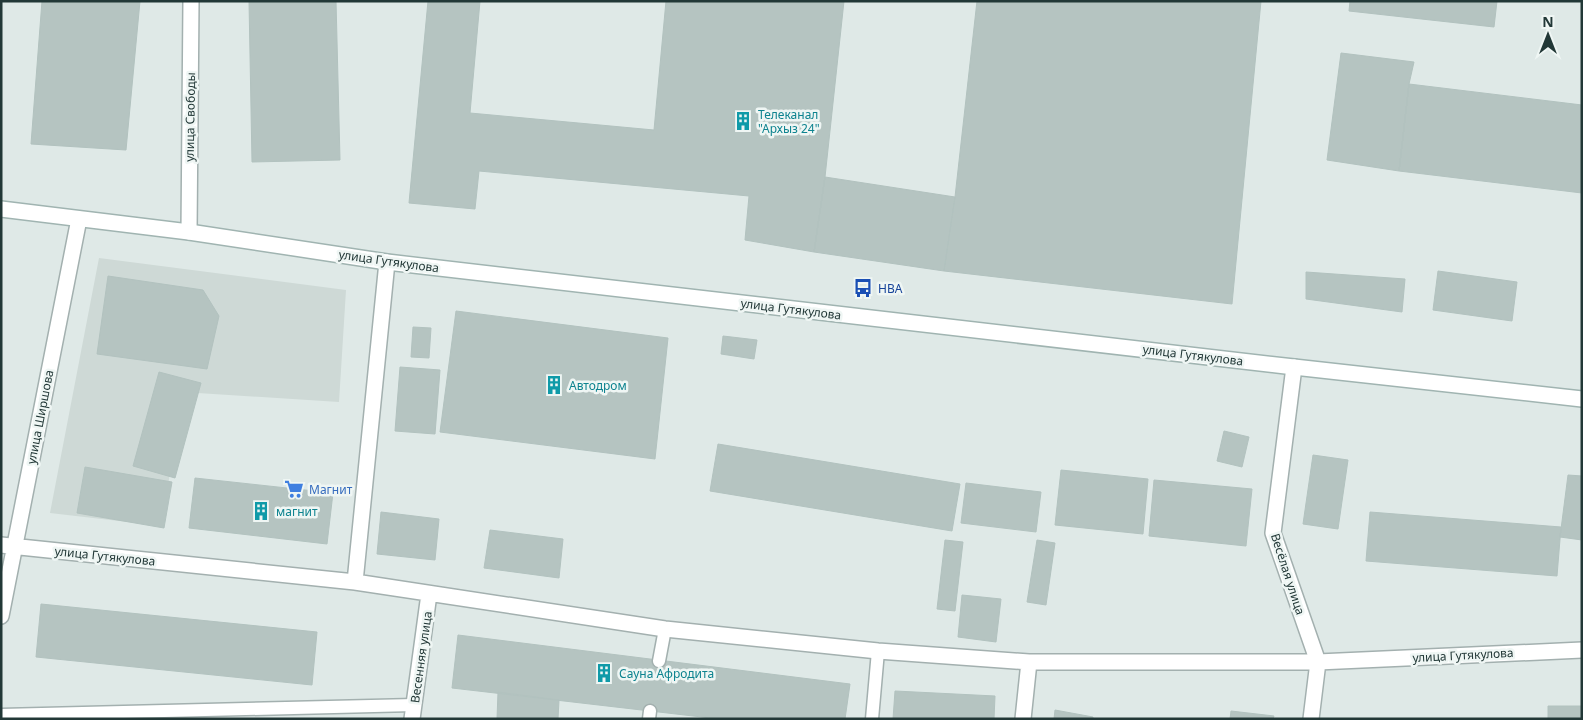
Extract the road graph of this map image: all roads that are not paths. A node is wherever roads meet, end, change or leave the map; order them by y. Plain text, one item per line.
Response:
1 (192, 1) edge
2 (1, 209) edge
3 (79, 219) junction
4 (189, 232) junction
5 (387, 262) junction
6 (1294, 367) junction
7 (1582, 399) edge
8 (8, 545) edge
9 (355, 582) junction
10 (429, 594) junction
11 (1, 616) edge
12 (665, 629) junction
13 (1582, 650) edge
14 (878, 651) junction
15 (659, 661) dead end
16 (1029, 662) junction
17 (1318, 662) junction
18 (413, 712) edge
19 (1, 715) edge
20 (872, 719) edge
21 (1023, 719) edge
22 (1311, 719) edge

1 - 4 street, улица Свободы
2 - 3 street, улица Гутякулова
3 - 4 street, улица Гутякулова
3 - 8 street, улица Ширшова
4 - 5 street, улица Гутякулова
5 - 6 street, улица Гутякулова
5 - 9 street
6 - 7 street, улица Гутякулова
6 - 17 street, Весёлая улица
8 - 9 street, улица Гутякулова
8 - 11 street, улица Ширшова
9 - 10 street, улица Гутякулова
10 - 12 street, улица Гутякулова
10 - 18 street, Весенняя улица
12 - 14 street, улица Гутякулова
12 - 15 lane
13 - 17 street, улица Гутякулова
14 - 16 street, улица Гутякулова
14 - 20 lane
16 - 17 street, улица Гутякулова
16 - 21 street
17 - 22 street, Весёлая улица
18 - 19 lane

